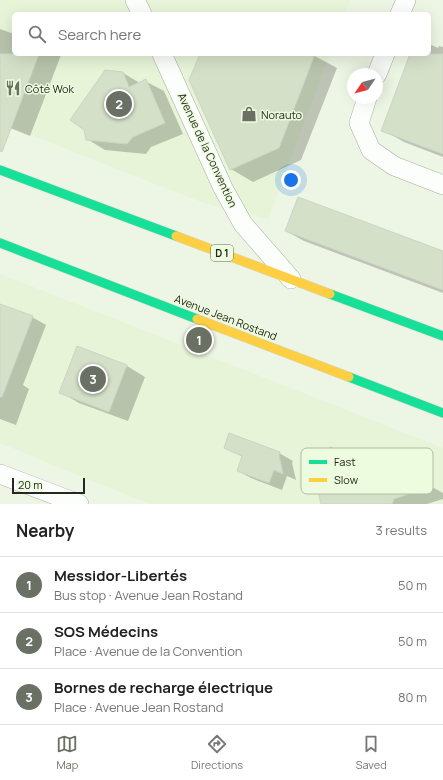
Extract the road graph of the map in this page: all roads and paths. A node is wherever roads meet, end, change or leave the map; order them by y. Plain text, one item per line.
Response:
1 (136, 0) edge
2 (406, 0) edge
3 (141, 12) edge
4 (401, 12) edge
5 (383, 56) edge
6 (166, 62) edge
7 (378, 68) edge
8 (365, 104) edge
9 (0, 170) edge
10 (443, 185) edge
11 (0, 243) edge
12 (291, 279) junction
13 (443, 336) edge
14 (443, 413) edge
15 (0, 474) edge
16 (79, 504) edge

1 - 3 street
2 - 4 street
5 - 7 street
6 - 12 street, Avenue de la Convention
8 - 10 street
9 - 12 main road, D 1
11 - 14 main road, Avenue Jean Rostand
12 - 13 main road, D 1
15 - 16 street

